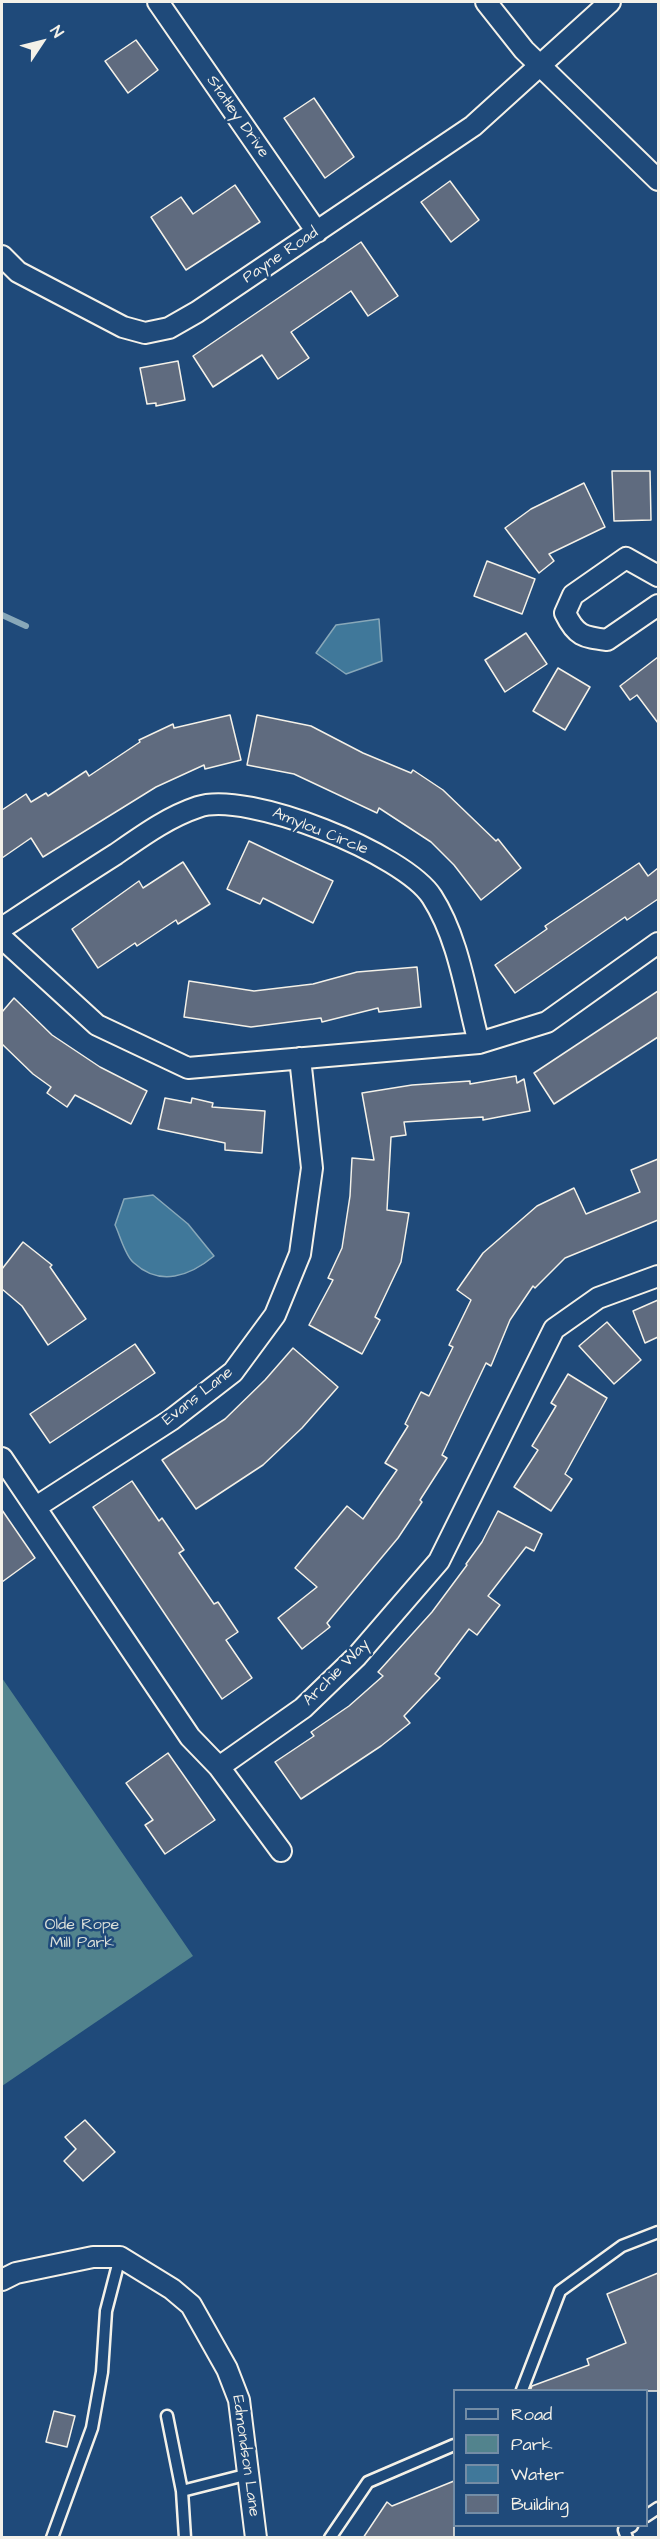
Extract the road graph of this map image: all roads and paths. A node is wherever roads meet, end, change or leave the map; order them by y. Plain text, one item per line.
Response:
1 (158, 2) edge
2 (486, 2) edge
3 (610, 2) edge
4 (540, 65) junction
5 (658, 180) edge
6 (316, 232) junction
7 (2, 256) edge
8 (658, 576) edge
9 (658, 605) edge
10 (2, 928) edge
11 (2, 938) edge
12 (658, 943) edge
13 (479, 1043) junction
14 (300, 1058) junction
15 (658, 1276) edge
16 (2, 1458) edge
17 (36, 1507) junction
18 (219, 1767) junction
19 (281, 1851) dead end
20 (658, 2232) edge
21 (120, 2258) junction
22 (2, 2280) edge
23 (523, 2389) edge
24 (167, 2416) dead end
25 (453, 2445) edge
26 (249, 2474) junction
27 (182, 2491) junction
28 (630, 2527) edge
29 (52, 2538) edge
30 (185, 2538) edge
31 (256, 2538) edge
32 (330, 2538) edge
33 (627, 2538) edge

1 - 6 street, Statley Drive
2 - 4 street
3 - 4 street, Payne Road
4 - 5 street
4 - 6 street, Payne Road
6 - 7 street, Payne Road
8 - 9 street
10 - 13 street, Amylou Circle
11 - 14 street
12 - 13 street
13 - 14 street
14 - 17 street, Evans Lane
15 - 18 street, Archie Way
16 - 17 street
17 - 18 street
18 - 19 street
20 - 23 lane
21 - 22 street, Edmondson Lane
21 - 26 street, Edmondson Lane
21 - 29 lane
24 - 27 lane
25 - 32 lane
26 - 27 lane
26 - 31 street, Edmondson Lane
27 - 30 lane
28 - 33 lane

